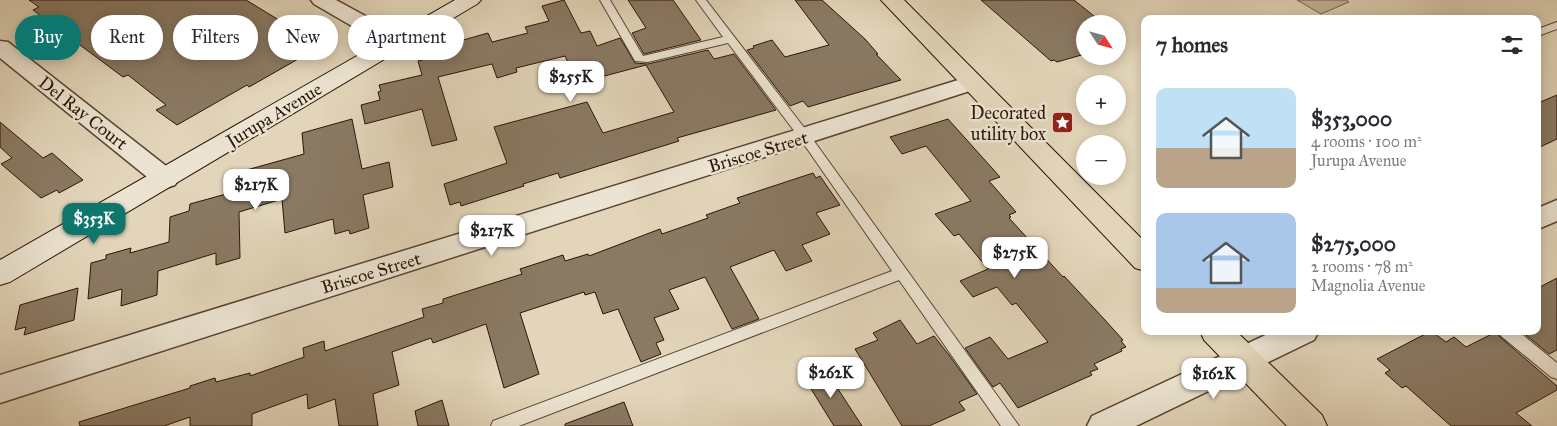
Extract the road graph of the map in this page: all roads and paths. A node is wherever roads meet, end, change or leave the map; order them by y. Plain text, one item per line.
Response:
1 (320, 0) edge
2 (470, 0) edge
3 (605, 0) edge
4 (892, 0) edge
5 (706, 1) edge
6 (348, 15) edge
7 (444, 15) edge
8 (1557, 26) edge
9 (1541, 32) edge
10 (729, 39) junction
11 (0, 47) edge
12 (366, 60) edge
13 (971, 83) junction
14 (805, 137) junction
15 (166, 179) junction
16 (1557, 210) edge
17 (1541, 218) edge
18 (1141, 256) edge
19 (902, 273) junction
20 (0, 274) edge
21 (1219, 335) edge
22 (1296, 335) edge
23 (1511, 335) edge
24 (1244, 361) junction
25 (1557, 372) edge
26 (0, 390) edge
27 (499, 426) edge
28 (1011, 426) edge
29 (1103, 426) edge
30 (1310, 426) edge

1 - 6 street
2 - 7 main road, Jurupa Avenue
3 - 10 lane
4 - 13 main road
5 - 10 lane
8 - 9 lane
10 - 14 lane
11 - 15 street, Del Ray Court
12 - 15 main road, Jurupa Avenue
13 - 14 street, Briscoe Street
13 - 18 main road
14 - 19 lane
14 - 26 street, Briscoe Street
15 - 20 main road, Jurupa Avenue
16 - 17 street
19 - 27 lane
19 - 28 lane
21 - 24 main road
22 - 24 street
23 - 25 lane
24 - 29 street
24 - 30 main road

